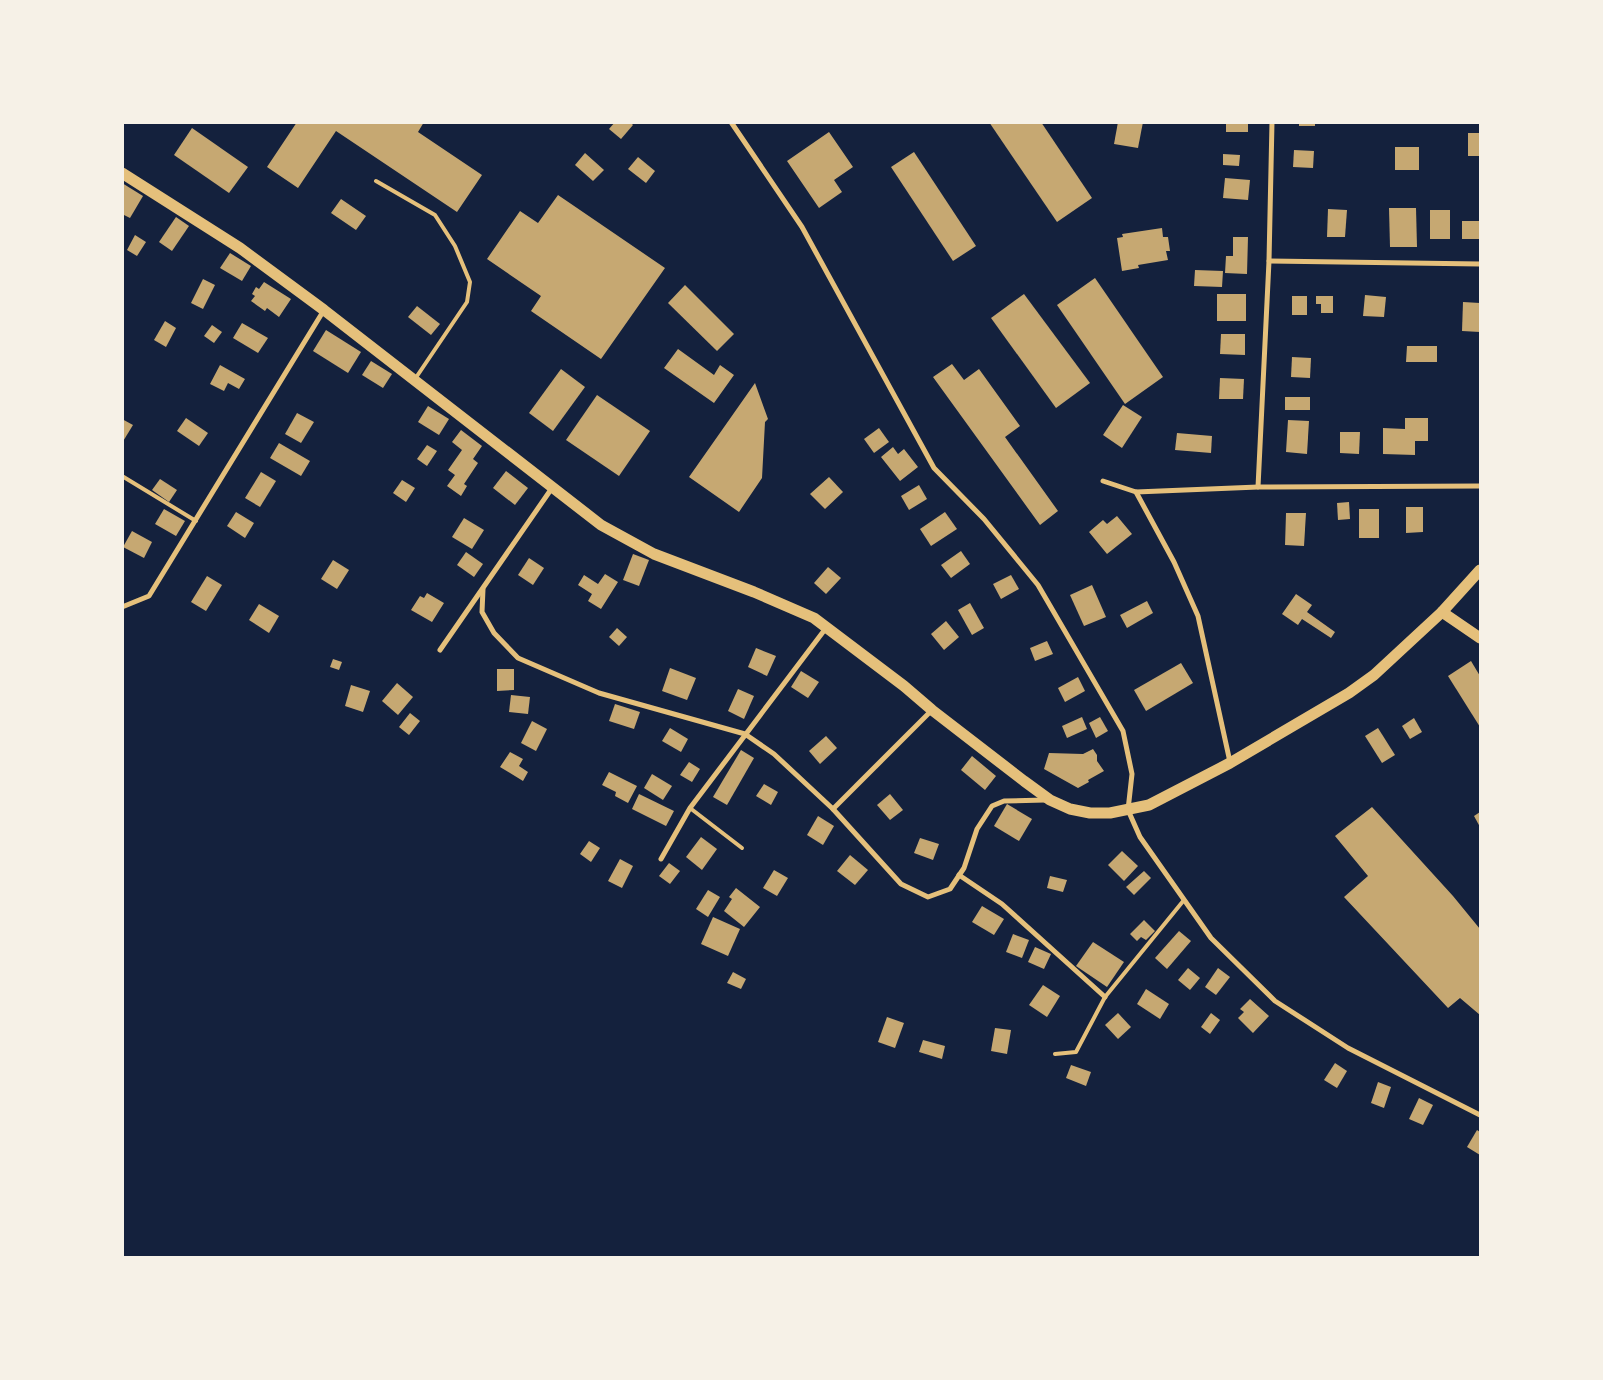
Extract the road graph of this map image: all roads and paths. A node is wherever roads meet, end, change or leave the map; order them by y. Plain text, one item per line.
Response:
1 (731, 122) edge
2 (1272, 122) edge
3 (122, 173) edge
4 (376, 181) dead end
5 (1270, 261) junction
6 (1480, 264) edge
7 (324, 310) junction
8 (414, 380) junction
9 (122, 476) edge
10 (1103, 481) dead end
11 (1480, 486) edge
12 (1258, 487) junction
13 (552, 488) junction
14 (1136, 492) junction
15 (196, 522) junction
16 (1480, 570) edge
17 (483, 589) junction
18 (122, 607) edge
19 (1442, 612) junction
20 (827, 627) junction
21 (1480, 638) edge
22 (440, 650) dead end
23 (932, 710) junction
24 (745, 734) junction
25 (1230, 762) junction
26 (1050, 800) junction
27 (690, 808) junction
28 (833, 809) junction
29 (1128, 810) junction
30 (742, 848) dead end
31 (661, 859) dead end
32 (959, 875) junction
33 (1184, 900) junction
34 (1105, 997) junction
35 (1054, 1054) dead end
36 (1480, 1115) edge

1 - 29 street
2 - 5 street
3 - 7 main road
4 - 8 lane
5 - 6 street
5 - 12 street
7 - 8 main road
7 - 15 street
8 - 13 main road
9 - 15 lane
10 - 14 street
11 - 12 street
12 - 14 street
13 - 17 street
13 - 20 main road
14 - 25 street
15 - 18 street
16 - 19 main road
17 - 22 street
17 - 24 street
19 - 21 main road
19 - 25 main road
20 - 23 main road
20 - 24 street
23 - 26 main road
23 - 28 street
24 - 27 street
24 - 28 street
25 - 29 main road
26 - 29 main road
26 - 32 street
27 - 30 lane
27 - 31 street
28 - 32 street
29 - 33 street
32 - 34 street
33 - 34 lane
33 - 36 street
34 - 35 lane

